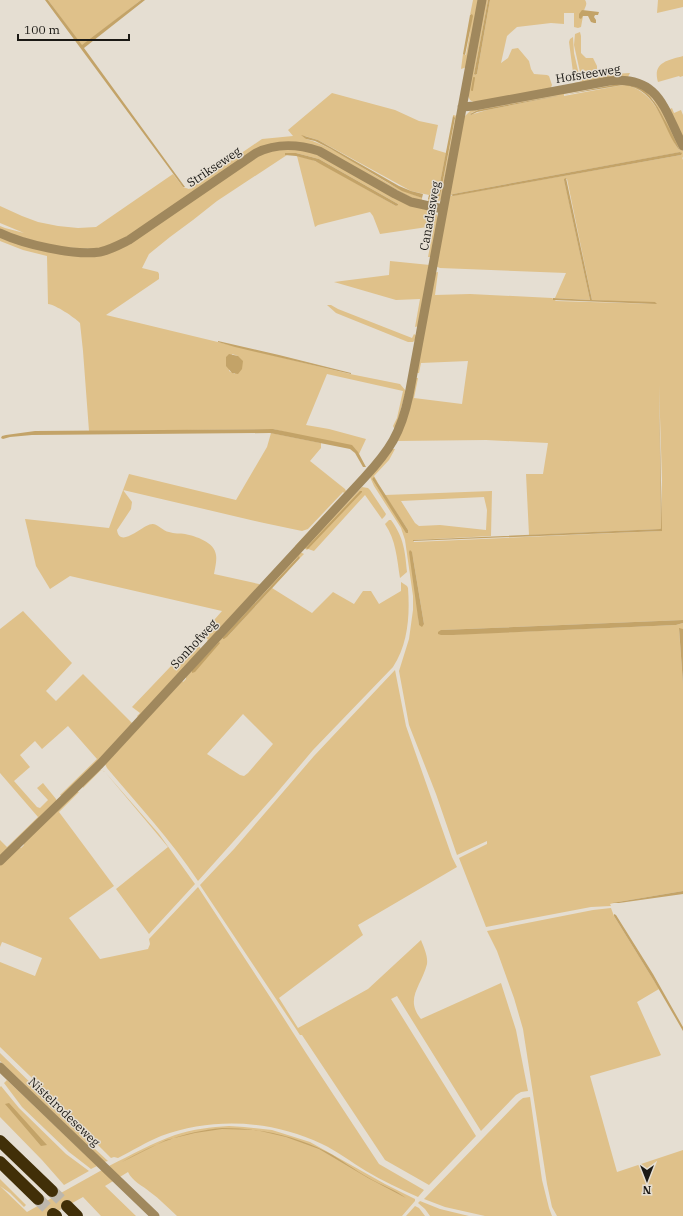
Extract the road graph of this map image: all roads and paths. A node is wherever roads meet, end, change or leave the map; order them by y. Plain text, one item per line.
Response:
1 (482, 0) edge
2 (462, 107) junction
3 (683, 146) edge
4 (443, 210) junction
5 (0, 233) edge
6 (397, 434) joint
7 (0, 861) edge
8 (0, 1067) edge
9 (0, 1141) edge
10 (0, 1162) edge
11 (52, 1191) tunnel mouth
12 (38, 1199) tunnel mouth
13 (67, 1206) tunnel mouth
14 (78, 1216) edge
15 (155, 1216) edge

1 - 2 street, Canadasweg
2 - 3 street, Hofsteeweg
2 - 4 street, Canadasweg
4 - 5 street, Strikseweg
4 - 6 street, Canadasweg
6 - 7 street, Sonhofweg
8 - 15 street, Nistelrodeseweg
9 - 11 highway
10 - 12 highway
13 - 14 highway

